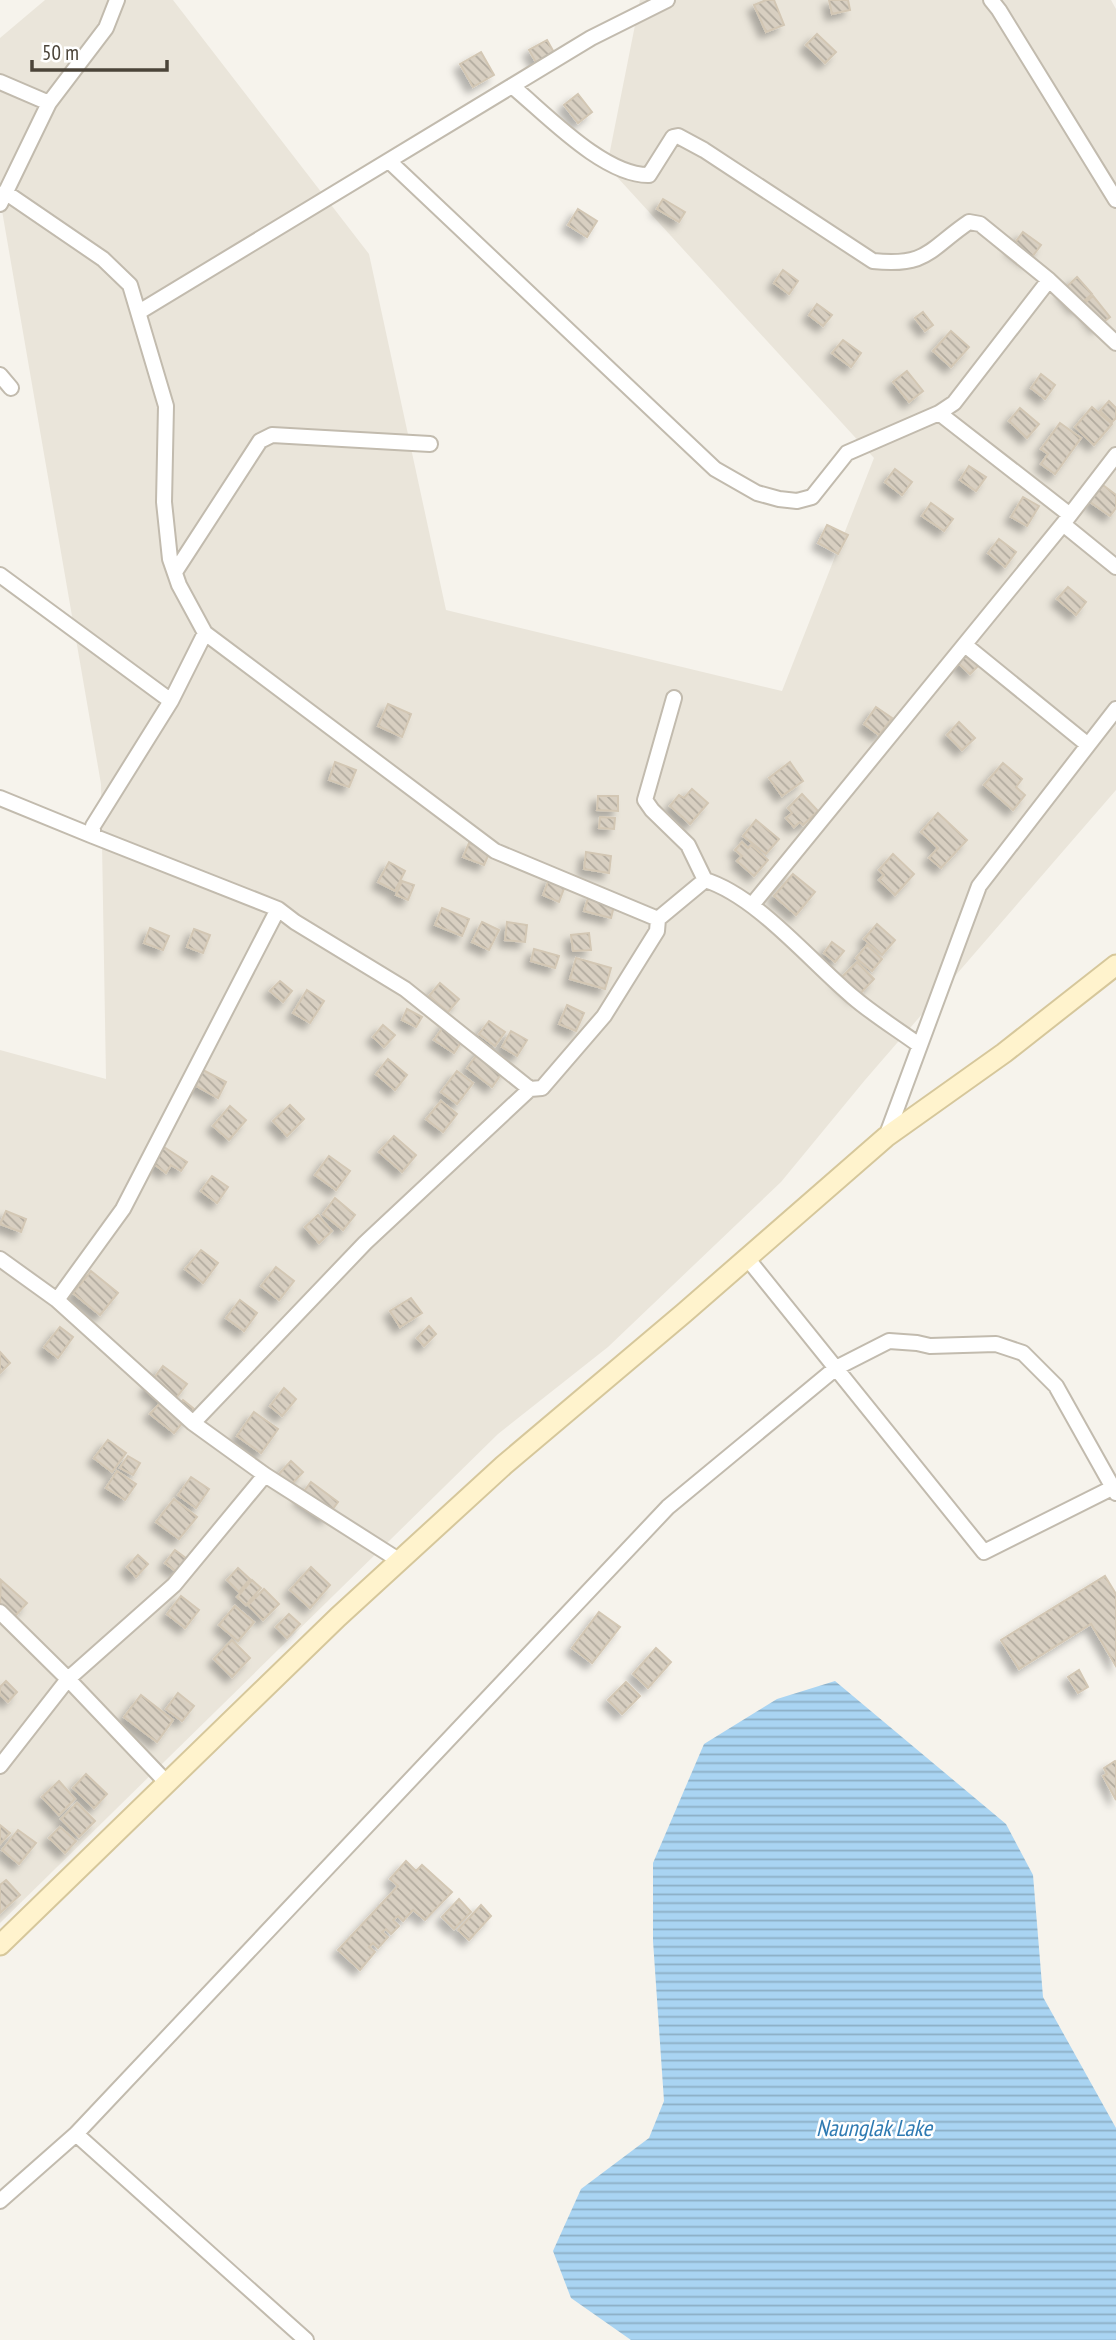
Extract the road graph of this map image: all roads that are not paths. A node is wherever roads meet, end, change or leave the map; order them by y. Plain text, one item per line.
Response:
1 (117, 0) edge
2 (667, 0) edge
3 (991, 0) edge
4 (0, 82) edge
5 (512, 86) junction
6 (49, 103) junction
7 (389, 161) junction
8 (2, 198) edge
9 (1116, 200) edge
10 (1049, 280) junction
11 (139, 312) junction
12 (1116, 343) edge
13 (0, 375) edge
14 (11, 388) dead end
15 (939, 413) junction
16 (430, 444) dead end
17 (1116, 455) edge
18 (1067, 519) junction
19 (1116, 567) edge
20 (175, 572) junction
21 (0, 575) edge
22 (205, 633) junction
23 (965, 645) junction
24 (674, 698) dead end
25 (171, 701) junction
26 (1116, 709) edge
27 (1088, 745) junction
28 (0, 798) edge
29 (93, 836) junction
30 (705, 880) junction
31 (752, 905) junction
32 (278, 909) junction
33 (658, 919) junction
34 (1116, 965) edge
35 (919, 1045) junction
36 (530, 1090) junction
37 (886, 1137) junction
38 (747, 1258) junction
39 (3, 1266) edge
40 (57, 1300) junction
41 (836, 1368) junction
42 (193, 1423) junction
43 (265, 1475) junction
44 (1115, 1489) edge
45 (400, 1561) junction
46 (0, 1612) edge
47 (68, 1679) junction
48 (0, 1766) edge
49 (167, 1783) junction
50 (0, 1945) edge
51 (76, 2134) junction
52 (0, 2201) edge
53 (306, 2340) edge

1 - 6 street
2 - 5 street
3 - 9 street
4 - 6 street
5 - 7 street
5 - 10 street
6 - 8 street
7 - 11 street
7 - 15 street
8 - 11 street
10 - 12 street
10 - 15 street
11 - 20 street
13 - 14 street
15 - 18 street
16 - 20 street
17 - 18 street
18 - 19 street
18 - 23 street
20 - 22 street
21 - 25 street
22 - 25 street
22 - 33 street
23 - 27 street
23 - 31 street
24 - 30 street
25 - 29 street
26 - 27 street
27 - 35 street
28 - 29 street
29 - 32 street
30 - 31 street
30 - 33 street
31 - 35 street
32 - 36 street
32 - 40 street
33 - 36 street
34 - 37 main road
35 - 37 street
36 - 42 street
37 - 38 main road
38 - 41 street
38 - 45 main road
39 - 40 street
40 - 42 street
41 - 44 street
41 - 44 street
41 - 51 street
42 - 43 street
43 - 45 street
43 - 47 street
45 - 49 main road
46 - 47 street
47 - 48 street
47 - 49 street
49 - 50 main road
51 - 52 street
51 - 53 street

